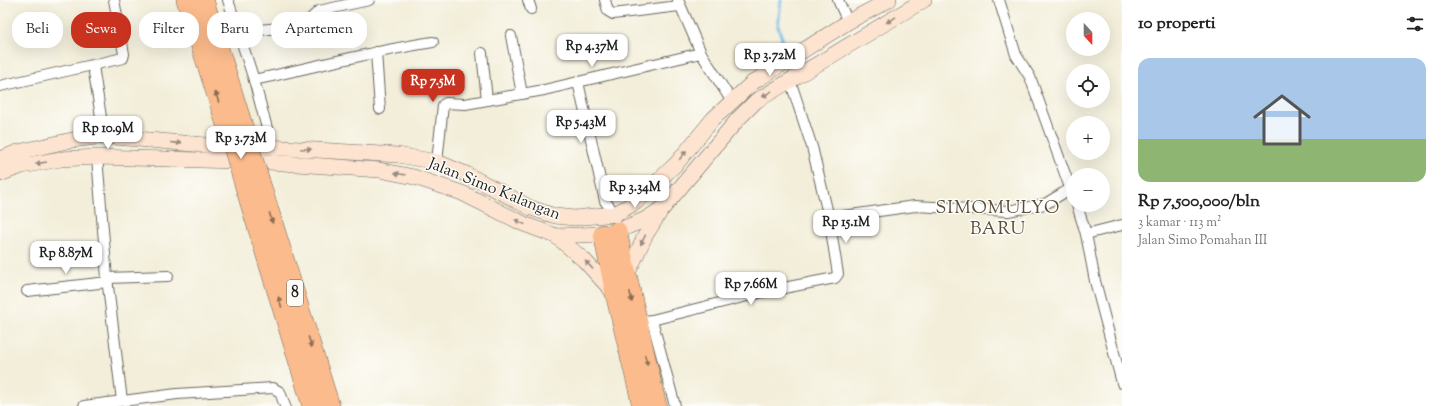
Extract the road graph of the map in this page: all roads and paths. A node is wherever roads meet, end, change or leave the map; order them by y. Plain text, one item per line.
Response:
1 (114, 0) edge
2 (186, 0) edge
3 (204, 0) edge
4 (228, 0) edge
5 (369, 0) edge
6 (604, 0) edge
7 (838, 0) edge
8 (889, 0) edge
9 (924, 0) edge
10 (999, 0) edge
11 (679, 3) edge
12 (232, 12) edge
13 (848, 22) junction
14 (263, 30) edge
15 (511, 36) dead end
16 (433, 42) dead end
17 (245, 48) edge
18 (376, 52) junction
19 (482, 53) dead end
20 (701, 53) junction
21 (93, 66) junction
22 (254, 80) junction
23 (790, 80) junction
24 (578, 82) junction
25 (0, 86) edge
26 (522, 94) junction
27 (729, 96) junction
28 (487, 100) junction
29 (380, 110) dead end
30 (237, 132) junction
31 (104, 136) junction
32 (272, 147) junction
33 (96, 157) junction
34 (0, 159) edge
35 (20, 159) junction
36 (437, 162) junction
37 (0, 174) edge
38 (1066, 176) edge
39 (252, 182) junction
40 (1066, 195) edge
41 (663, 208) junction
42 (1079, 212) edge
43 (830, 218) junction
44 (609, 224) junction
45 (1122, 226) edge
46 (1086, 234) junction
47 (556, 236) junction
48 (627, 275) junction
49 (168, 276) dead end
50 (108, 280) junction
51 (27, 291) dead end
52 (615, 294) junction
53 (637, 322) junction
54 (1122, 383) edge
55 (122, 401) junction
56 (84, 406) edge
57 (285, 406) edge
58 (312, 406) edge
59 (330, 406) edge
60 (642, 406) edge
61 (657, 406) edge
62 (675, 406) edge

1 - 21 street
30 -> 2 highway, 8
3 - 30 highway, 8
4 - 12 street
5 - 14 street
6 - 11 street
7 - 13 street
8 - 13 main road
9 -> 23 main road
10 - 38 street
11 - 20 street
13 - 27 main road
15 - 26 street
16 - 18 street
17 - 22 street
18 - 22 street
18 - 29 street
19 - 28 street
20 - 24 street
20 - 27 street
21 - 25 street
21 - 31 street
22 - 32 street
23 -> 41 main road
23 - 43 street
24 - 26 street
24 - 44 street
26 - 28 street
44 -> 27 main road
28 - 36 street
30 - 39 highway, 8, bridge
31 -> 32 main road, Jalan Simo Kalangan
31 - 35 main road, Jalan Simo Kalangan
32 -> 36 main road, Jalan Simo Kalangan
33 -> 35 main road, Jalan Simo Kalangan
47 -> 33 main road, Jalan Simo Kalangan
33 - 50 street
34 - 35 main road, Jalan Simo Kalangan
35 - 37 main road, Jalan Simo Kalangan
36 - 44 main road, Jalan Simo Kalangan
58 -> 39 highway, 8
39 -> 59 highway, 8
40 - 43 street
41 - 44 main road
41 -> 48 main road
42 - 46 street
43 - 53 street
44 - 47 main road, Jalan Simo Kalangan
44 - 48 highway
44 - 52 highway
45 - 46 street
46 - 54 street
52 -> 47 main road
48 -> 53 highway
49 - 50 street
50 - 51 street
50 - 55 street
52 - 53 highway
53 - 60 highway
53 -> 61 highway
53 - 62 street
55 - 56 street
55 - 57 street

